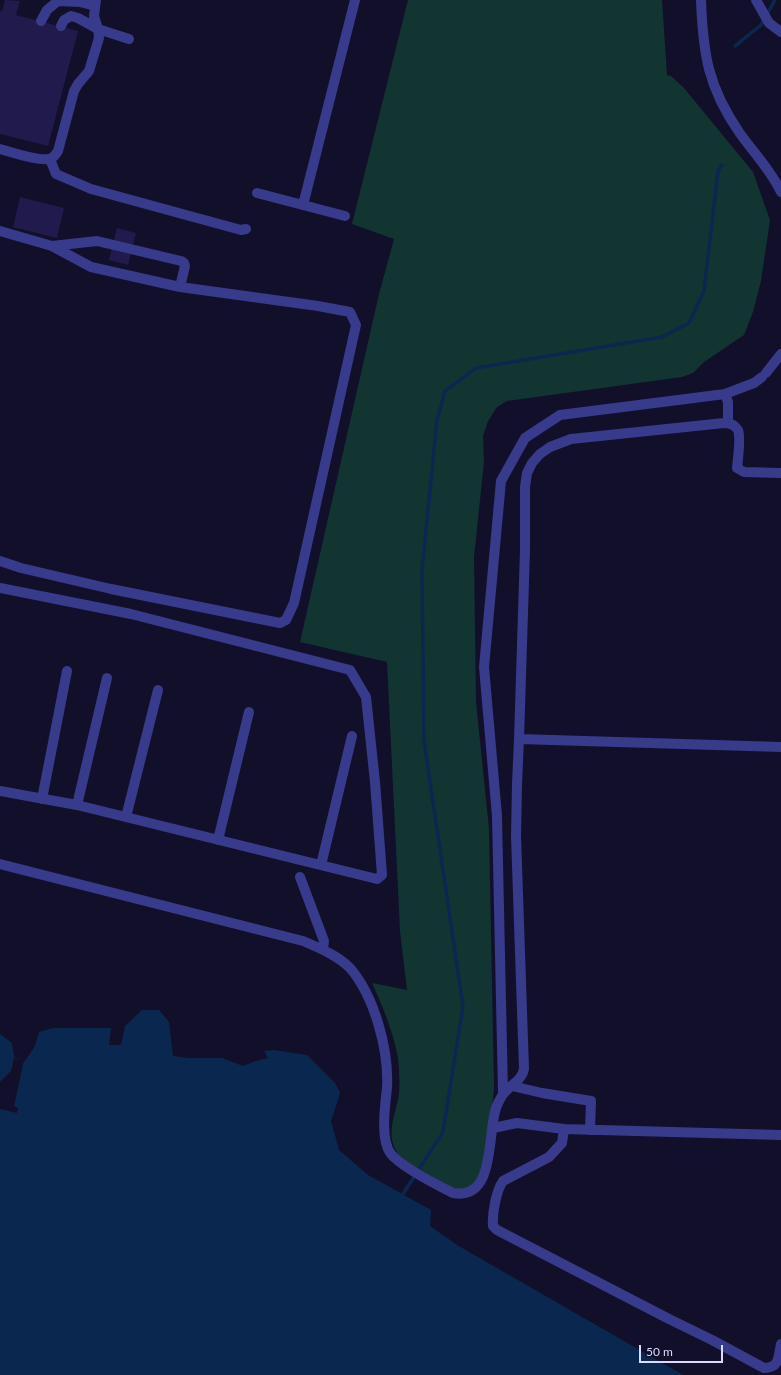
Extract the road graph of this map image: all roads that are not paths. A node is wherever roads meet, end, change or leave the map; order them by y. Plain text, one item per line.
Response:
1 (355, 0) edge
2 (701, 0) edge
3 (756, 0) edge
4 (96, 3) edge
5 (41, 21) dead end
6 (61, 26) dead end
7 (98, 29) junction
8 (781, 32) edge
9 (129, 39) dead end
10 (0, 149) edge
11 (50, 159) junction
12 (781, 192) edge
13 (257, 193) dead end
14 (303, 205) junction
15 (345, 216) dead end
16 (246, 229) dead end
17 (0, 232) edge
18 (52, 246) junction
19 (180, 287) junction
20 (781, 354) edge
21 (726, 394) junction
22 (728, 423) junction
23 (781, 473) edge
24 (0, 561) edge
25 (0, 588) edge
26 (67, 671) dead end
27 (107, 678) dead end
28 (158, 690) dead end
29 (249, 712) dead end
30 (352, 736) dead end
31 (519, 739) junction
32 (781, 747) edge
33 (0, 791) edge
34 (42, 799) junction
35 (77, 805) junction
36 (126, 817) junction
37 (218, 840) junction
38 (0, 864) edge
39 (321, 865) junction
40 (300, 877) dead end
41 (323, 949) junction
42 (512, 1086) junction
43 (503, 1093) junction
44 (493, 1128) junction
45 (564, 1129) junction
46 (590, 1130) junction
47 (781, 1135) edge
48 (781, 1344) edge

1 - 14 street
2 - 12 street
3 - 8 street
4 - 5 street
4 - 7 street
6 - 7 street
7 - 9 street
7 - 11 street
10 - 11 street
11 - 16 street
13 - 14 street
14 - 15 street
17 - 18 street
18 - 19 street
18 - 19 street
19 - 24 street
20 - 21 street
21 - 22 street
21 - 43 street
22 - 23 street
22 - 31 street
25 - 39 street
26 - 34 street
27 - 35 street
28 - 36 street
29 - 37 street
30 - 39 street
31 - 32 street
31 - 42 street
33 - 34 street
34 - 35 street
35 - 36 street
36 - 37 street
37 - 39 street
38 - 41 street
40 - 41 street
41 - 44 street
42 - 43 street
42 - 46 street
43 - 44 street
44 - 45 street
45 - 46 street
45 - 48 street
46 - 47 street

